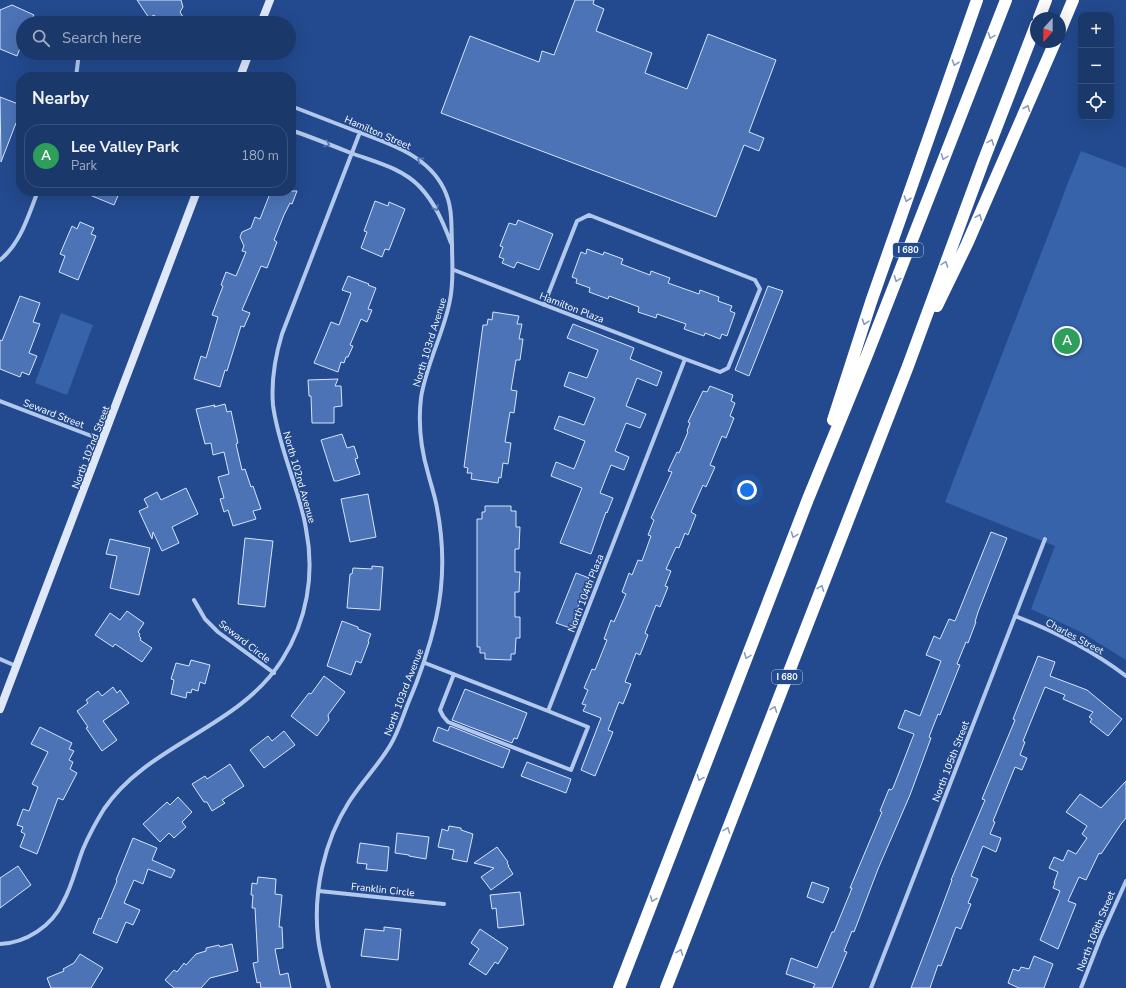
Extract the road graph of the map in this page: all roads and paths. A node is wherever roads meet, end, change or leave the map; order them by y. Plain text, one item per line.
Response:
1 (270, 0) edge
2 (977, 0) edge
3 (1006, 0) edge
4 (1046, 0) edge
5 (1073, 0) edge
6 (1041, 12) edge
7 (264, 16) edge
8 (1066, 17) edge
9 (1030, 41) edge
10 (1052, 48) edge
11 (78, 60) edge
12 (247, 60) edge
13 (77, 72) edge
14 (242, 72) edge
15 (296, 108) edge
16 (296, 132) edge
17 (360, 132) junction
18 (352, 153) junction
19 (36, 196) edge
20 (195, 196) edge
21 (452, 245) junction
22 (0, 260) edge
23 (454, 270) junction
24 (544, 305) junction
25 (685, 359) junction
26 (908, 366) junction
27 (0, 401) edge
28 (103, 441) junction
29 (808, 499) junction
30 (1044, 539) dead end
31 (194, 600) dead end
32 (1015, 616) junction
33 (0, 659) edge
34 (425, 663) junction
35 (16, 666) junction
36 (274, 673) junction
37 (454, 674) junction
38 (1126, 676) edge
39 (0, 709) edge
40 (548, 711) junction
41 (1126, 881) edge
42 (319, 891) junction
43 (444, 904) dead end
44 (0, 944) edge
45 (329, 988) edge
46 (619, 988) edge
47 (666, 988) edge
48 (871, 988) edge
49 (1081, 988) edge

1 - 7 main road
2 -> 29 highway
3 -> 29 highway, I 680
4 - 6 highway
5 - 8 highway
26 -> 9 highway, I 680
26 -> 10 highway
11 - 13 street
12 - 14 main road
15 - 17 street, Hamilton Street
16 -> 18 street
17 - 18 street, North 102nd Avenue
21 -> 17 street, Hamilton Street
18 -> 21 street
18 - 36 street, North 102nd Avenue
19 - 22 street
20 - 28 main road, North 102nd Street
21 - 23 street, North 103rd Avenue
23 - 24 street, Hamilton Plaza
23 - 34 street, North 103rd Avenue
24 - 25 street, Hamilton Plaza
24 - 25 street, Hamilton Plaza
25 - 40 street, North 104th Plaza
47 -> 26 highway, I 680
27 - 28 street, Seward Street
28 - 35 main road, North 102nd Street
29 -> 46 highway, I 680
30 - 32 street, North 105th Street
31 - 36 street, Seward Circle
32 - 38 street, Charles Street
32 - 48 street, North 105th Street
33 - 35 street
34 - 37 street
34 - 42 street, North 103rd Avenue
35 - 39 main road, North 102nd Street
36 - 44 street, North 102nd Avenue
37 - 40 street
37 - 40 street
41 - 49 street, North 106th Street
42 - 43 street, Franklin Circle
42 - 45 street, North 103rd Avenue

